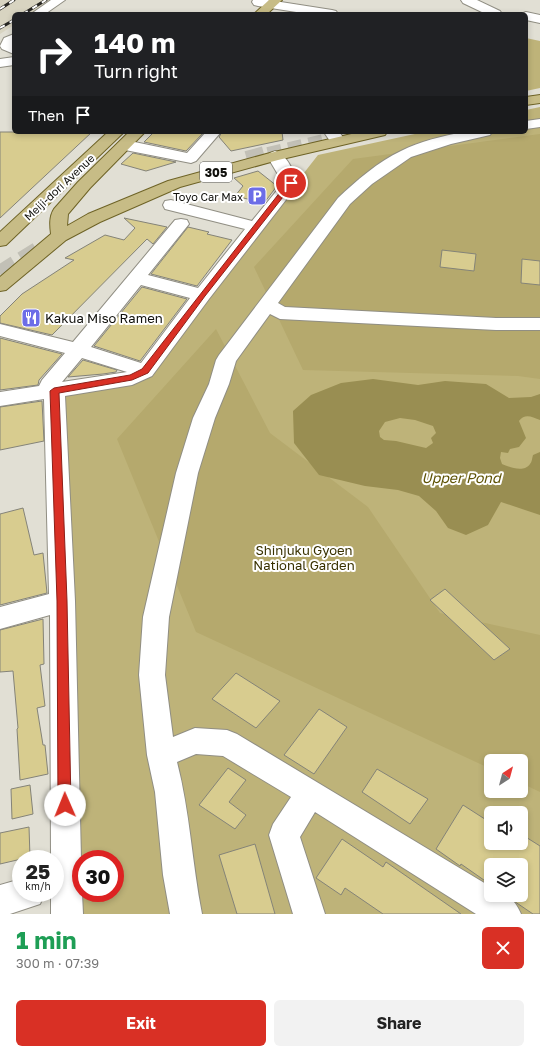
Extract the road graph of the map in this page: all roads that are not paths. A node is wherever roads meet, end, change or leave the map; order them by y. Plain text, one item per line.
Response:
1 (59, 0) edge
2 (65, 0) edge
3 (72, 0) edge
4 (467, 0) edge
5 (263, 5) edge
6 (40, 12) edge
7 (46, 12) edge
8 (53, 12) edge
9 (317, 12) edge
10 (492, 12) edge
11 (528, 16) edge
12 (540, 19) edge
13 (12, 30) edge
14 (12, 34) edge
15 (0, 38) edge
16 (12, 39) edge
17 (0, 43) edge
18 (12, 49) edge
19 (12, 61) edge
20 (0, 63) edge
21 (540, 98) edge
22 (528, 101) edge
23 (540, 123) edge
24 (528, 125) edge
25 (132, 134) edge
26 (212, 134) edge
27 (362, 134) edge
28 (476, 134) edge
29 (334, 137) edge
30 (121, 138) edge
31 (275, 156) junction
32 (171, 205) dead end
33 (180, 224) dead end
34 (257, 227) junction
35 (60, 236) junction
36 (0, 241) edge
37 (137, 278) junction
38 (0, 286) edge
39 (202, 295) junction
40 (267, 304) junction
41 (540, 324) edge
42 (0, 330) edge
43 (78, 350) junction
44 (145, 371) junction
45 (54, 391) junction
46 (0, 399) edge
47 (62, 601) junction
48 (0, 618) edge
49 (161, 755) junction
50 (310, 793) junction
51 (60, 850) edge
52 (12, 898) edge
53 (0, 901) edge
54 (64, 902) edge
55 (67, 914) edge
56 (186, 914) edge
57 (309, 914) edge
58 (505, 914) edge

1 - 6 street
2 - 7 street
3 - 8 street
4 - 10 street
5 - 9 street
11 - 12 street
13 - 15 street
14 - 17 street
16 - 18 street
19 - 20 street
21 - 22 main road
23 - 24 street
25 - 30 main road, Meiji-dori Avenue
26 - 30 street
27 - 29 main road, 305
28 - 40 street
29 - 31 main road, 305
30 - 35 main road, Meiji-dori Avenue
30 - 36 main road, Meiji-dori Avenue
31 - 34 street
31 - 35 main road, 305
32 - 34 street
33 - 37 street
34 - 39 street
35 - 38 main road, 305
37 - 39 street
37 - 43 street
39 - 44 street
40 - 41 street
40 - 49 street
42 - 43 street
43 - 44 street
43 - 45 street
44 - 45 street
45 - 46 street
45 - 47 street
47 - 48 street
47 - 51 street
49 - 50 street
49 - 56 street
50 - 57 street
50 - 58 street
52 - 53 street
54 - 55 street

